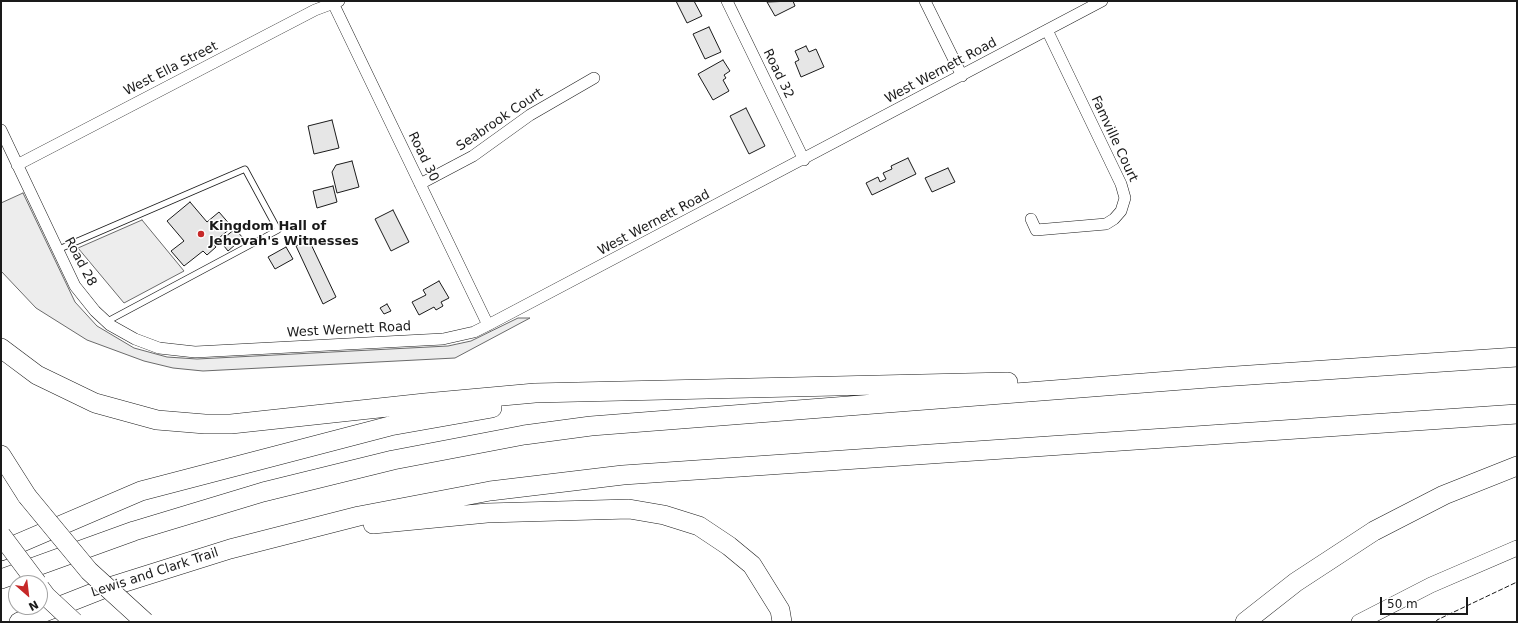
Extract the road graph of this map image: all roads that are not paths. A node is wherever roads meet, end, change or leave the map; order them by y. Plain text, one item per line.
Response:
1 (727, 1) edge
2 (925, 1) edge
3 (1102, 1) edge
4 (335, 2) edge
5 (1047, 30) junction
6 (962, 76) junction
7 (594, 78) dead end
8 (1, 130) edge
9 (804, 160) junction
10 (17, 164) junction
11 (420, 184) junction
12 (1031, 219) dead end
13 (57, 250) junction
14 (106, 322) junction
15 (488, 325) junction
16 (1, 348) edge
17 (186, 352) joint
18 (1517, 357) edge
19 (1221, 378) junction
20 (584, 391) junction
21 (1517, 414) edge
22 (1, 456) edge
23 (1517, 466) edge
24 (294, 531) junction
25 (1, 535) edge
26 (1517, 548) edge
27 (1, 551) edge
28 (31, 575) edge
29 (1, 579) edge
30 (48, 598) edge
31 (19, 622) edge
32 (74, 622) edge
33 (145, 622) edge
34 (782, 622) edge
35 (1245, 622) edge
36 (1359, 622) edge

1 - 9 street, Road 32
2 - 6 street
3 - 5 street, West Wernett Road
4 - 10 street, West Ella Street
4 - 11 street, Road 30
5 - 6 street, West Wernett Road
5 - 12 street, Famville Court
6 - 9 street, West Wernett Road
7 - 11 street, Seabrook Court
8 - 10 street, Road 28
9 - 15 street, West Wernett Road
10 - 13 street, Road 28
11 - 15 street, Road 30
13 - 14 street, Road 28
13 - 14 lane
14 - 17 street, Road 28
15 - 17 street, West Wernett Road
16 - 20 highway
18 - 19 highway
19 - 20 highway
19 - 29 highway
20 - 27 highway
21 - 24 highway
22 - 33 highway, bridge
23 - 35 highway
24 - 31 highway, Lewis and Clark Trail
24 - 34 highway
25 - 28 highway, bridge
26 - 36 main road
30 - 32 highway, bridge

